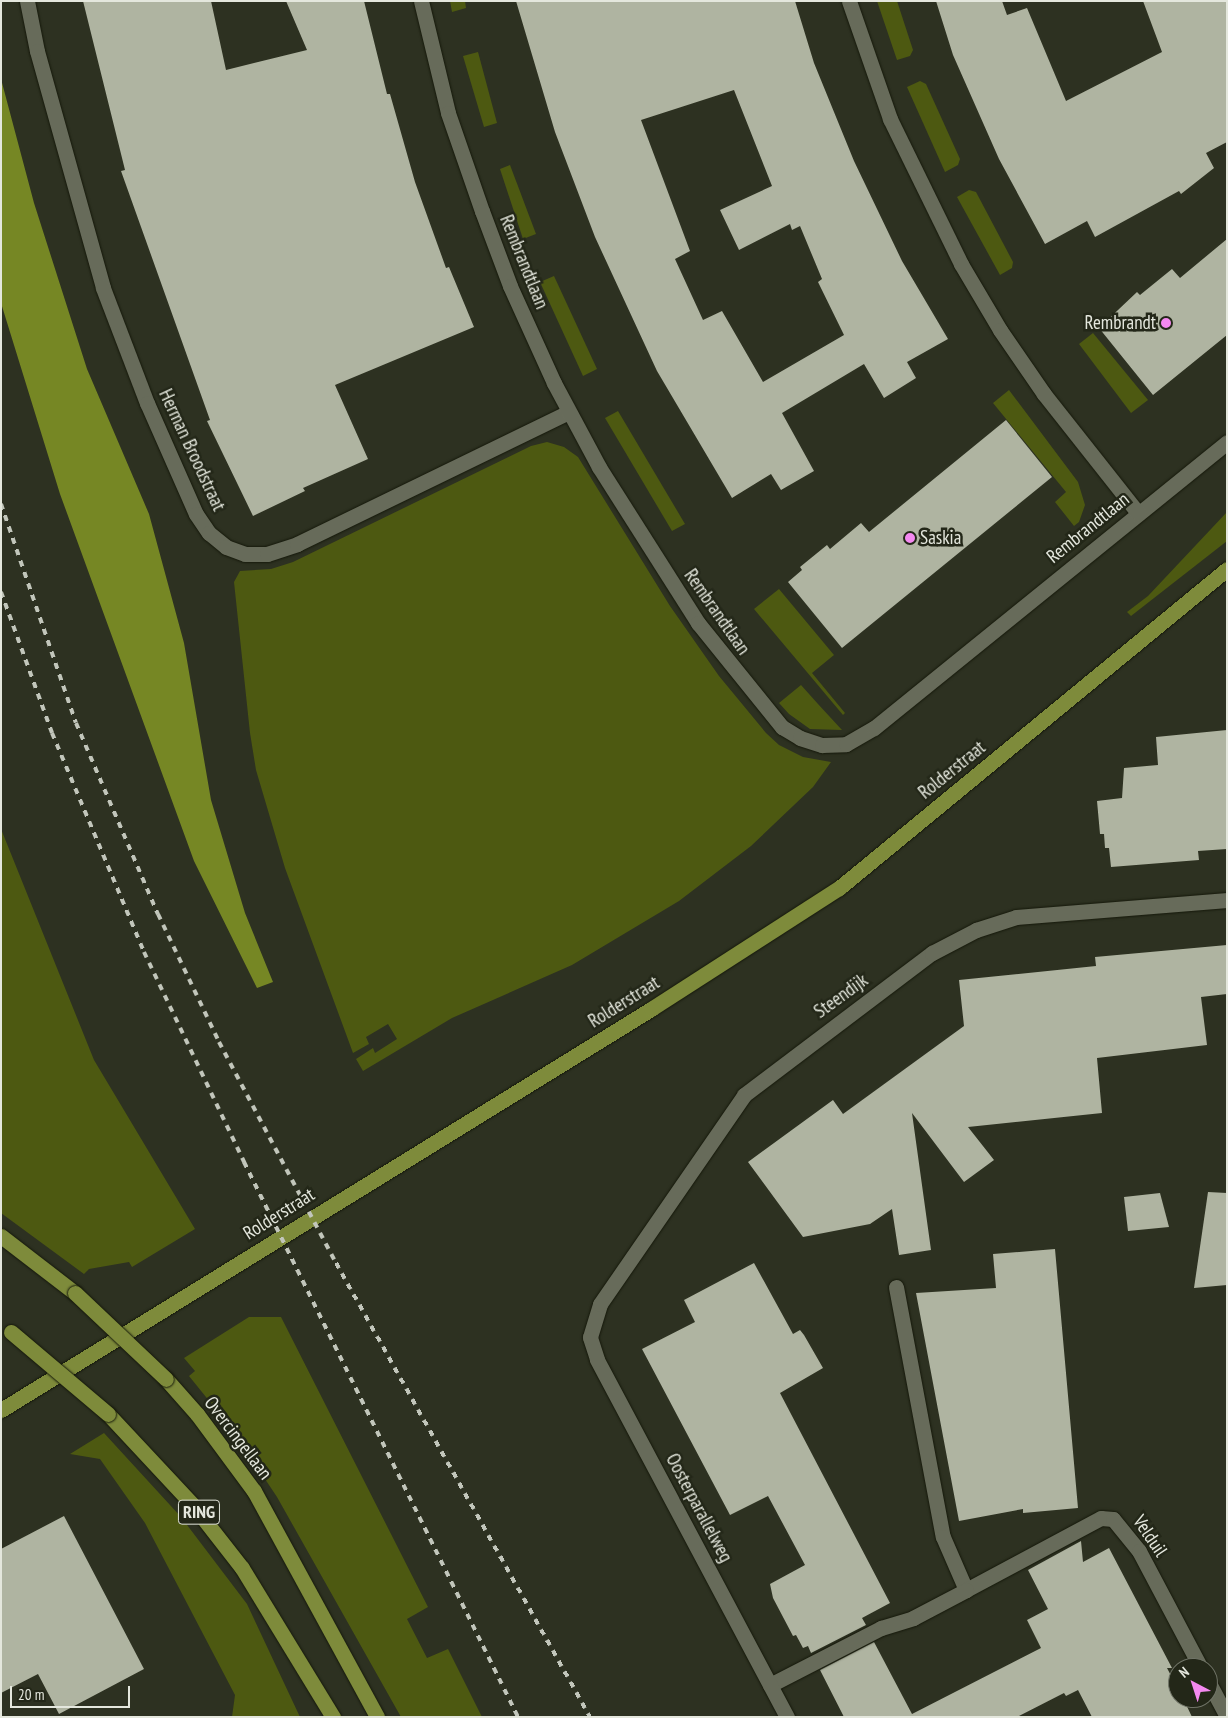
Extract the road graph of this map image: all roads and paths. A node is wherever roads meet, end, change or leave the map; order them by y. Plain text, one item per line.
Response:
1 (27, 1) edge
2 (421, 1) edge
3 (849, 1) edge
4 (569, 412) junction
5 (1227, 442) edge
6 (1138, 513) junction
7 (1227, 569) edge
8 (1227, 900) edge
9 (1, 1236) edge
10 (896, 1287) dead end
11 (595, 1314) joint
12 (6, 1328) edge
13 (1, 1410) edge
14 (966, 1590) junction
15 (1196, 1658) edge
16 (770, 1685) junction
17 (1218, 1699) edge
18 (1227, 1716) edge
19 (333, 1717) edge
20 (377, 1717) edge
21 (787, 1717) edge

1 - 4 street, Herman Broodstraat
2 - 4 street, Rembrandtlaan
3 - 6 street
4 - 6 street, Rembrandtlaan
5 - 6 street, Rembrandtlaan
7 - 13 main road, Rolderstraat
8 - 11 street, Steendijk
9 - 20 main road, Overcingellaan, bridge
10 - 14 street
11 - 16 street, Oosterparallelweg
12 - 19 main road, RING, bridge
14 - 15 street, Velduil
14 - 16 street, Velduil
16 - 21 street, Oosterparallelweg
17 - 18 street

